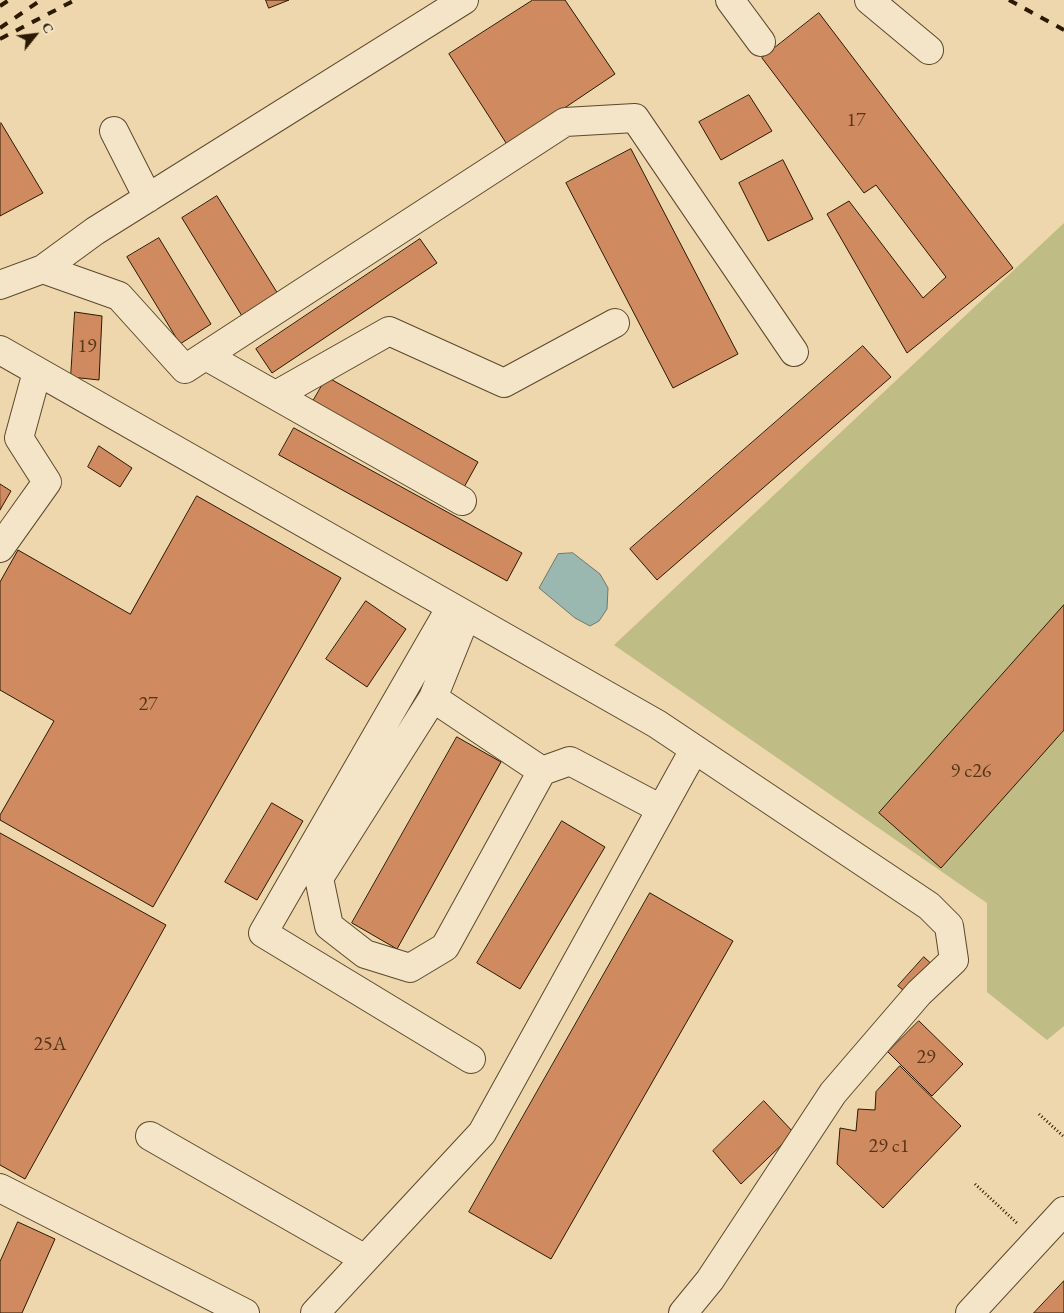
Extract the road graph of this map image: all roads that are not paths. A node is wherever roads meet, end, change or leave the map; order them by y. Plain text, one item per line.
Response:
1 (464, 0) edge
2 (730, 0) edge
3 (869, 0) edge
4 (761, 42) dead end
5 (929, 50) dead end
6 (114, 131) dead end
7 (148, 198) junction
8 (43, 269) junction
9 (0, 285) edge
10 (615, 323) dead end
11 (0, 350) edge
12 (794, 352) dead end
13 (206, 356) junction
14 (37, 372) junction
15 (276, 395) junction
16 (462, 501) dead end
17 (0, 548) edge
18 (458, 611) junction
19 (432, 698) junction
20 (694, 750) junction
21 (542, 771) junction
22 (661, 809) junction
23 (471, 1059) dead end
24 (150, 1136) dead end
25 (0, 1188) edge
26 (1064, 1211) edge
27 (365, 1259) junction
28 (245, 1313) edge
29 (315, 1313) edge
30 (682, 1313) edge
31 (970, 1313) edge

1 - 7 street
2 - 4 street
3 - 5 street
6 - 7 street
7 - 8 street
8 - 9 street
8 - 13 street
10 - 15 street
11 - 14 street
12 - 13 street
13 - 15 street
14 - 17 street
14 - 18 street
15 - 16 street
18 - 19 street
18 - 20 street
18 - 23 street
19 - 21 street
19 - 21 street
20 - 22 street
20 - 30 street
21 - 22 street
22 - 27 street
24 - 27 street
25 - 28 street
26 - 31 street
27 - 29 street

